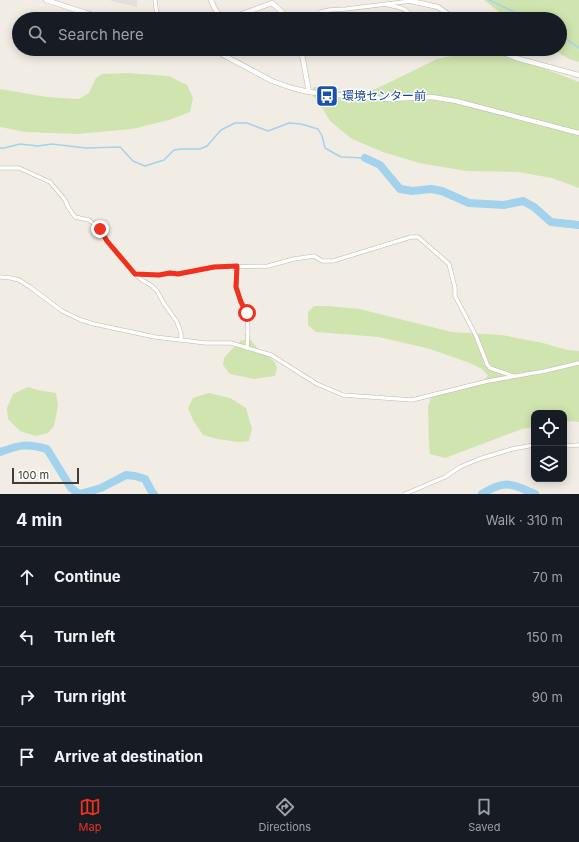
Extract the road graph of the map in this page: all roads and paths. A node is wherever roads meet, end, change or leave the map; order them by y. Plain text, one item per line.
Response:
1 (46, 0) edge
2 (155, 0) edge
3 (211, 0) edge
4 (271, 1) edge
5 (411, 1) joint
6 (385, 4) junction
7 (83, 12) edge
8 (156, 12) edge
9 (216, 12) edge
10 (246, 12) edge
11 (282, 12) edge
12 (321, 12) edge
13 (408, 12) edge
14 (446, 12) edge
15 (225, 56) edge
16 (302, 56) edge
17 (511, 56) edge
18 (579, 75) edge
19 (309, 92) junction
20 (579, 133) edge
21 (0, 168) edge
22 (237, 266) junction
23 (135, 274) junction
24 (0, 277) edge
25 (181, 340) junction
26 (247, 348) junction
27 (579, 363) edge
28 (514, 376) junction
29 (579, 445) edge
30 (531, 446) edge
31 (567, 446) edge
32 (405, 494) edge

1 - 7 street
2 - 8 street
3 - 9 street
4 - 10 street
4 - 11 street
5 - 6 street
5 - 14 street
6 - 12 street
6 - 13 street
15 - 19 street
16 - 19 street
17 - 18 street
19 - 20 street
21 - 23 street
22 - 23 street
22 - 26 street
22 - 28 street
23 - 25 street
24 - 25 street
25 - 26 street
26 - 28 street
27 - 28 street
29 - 31 street
30 - 32 street

